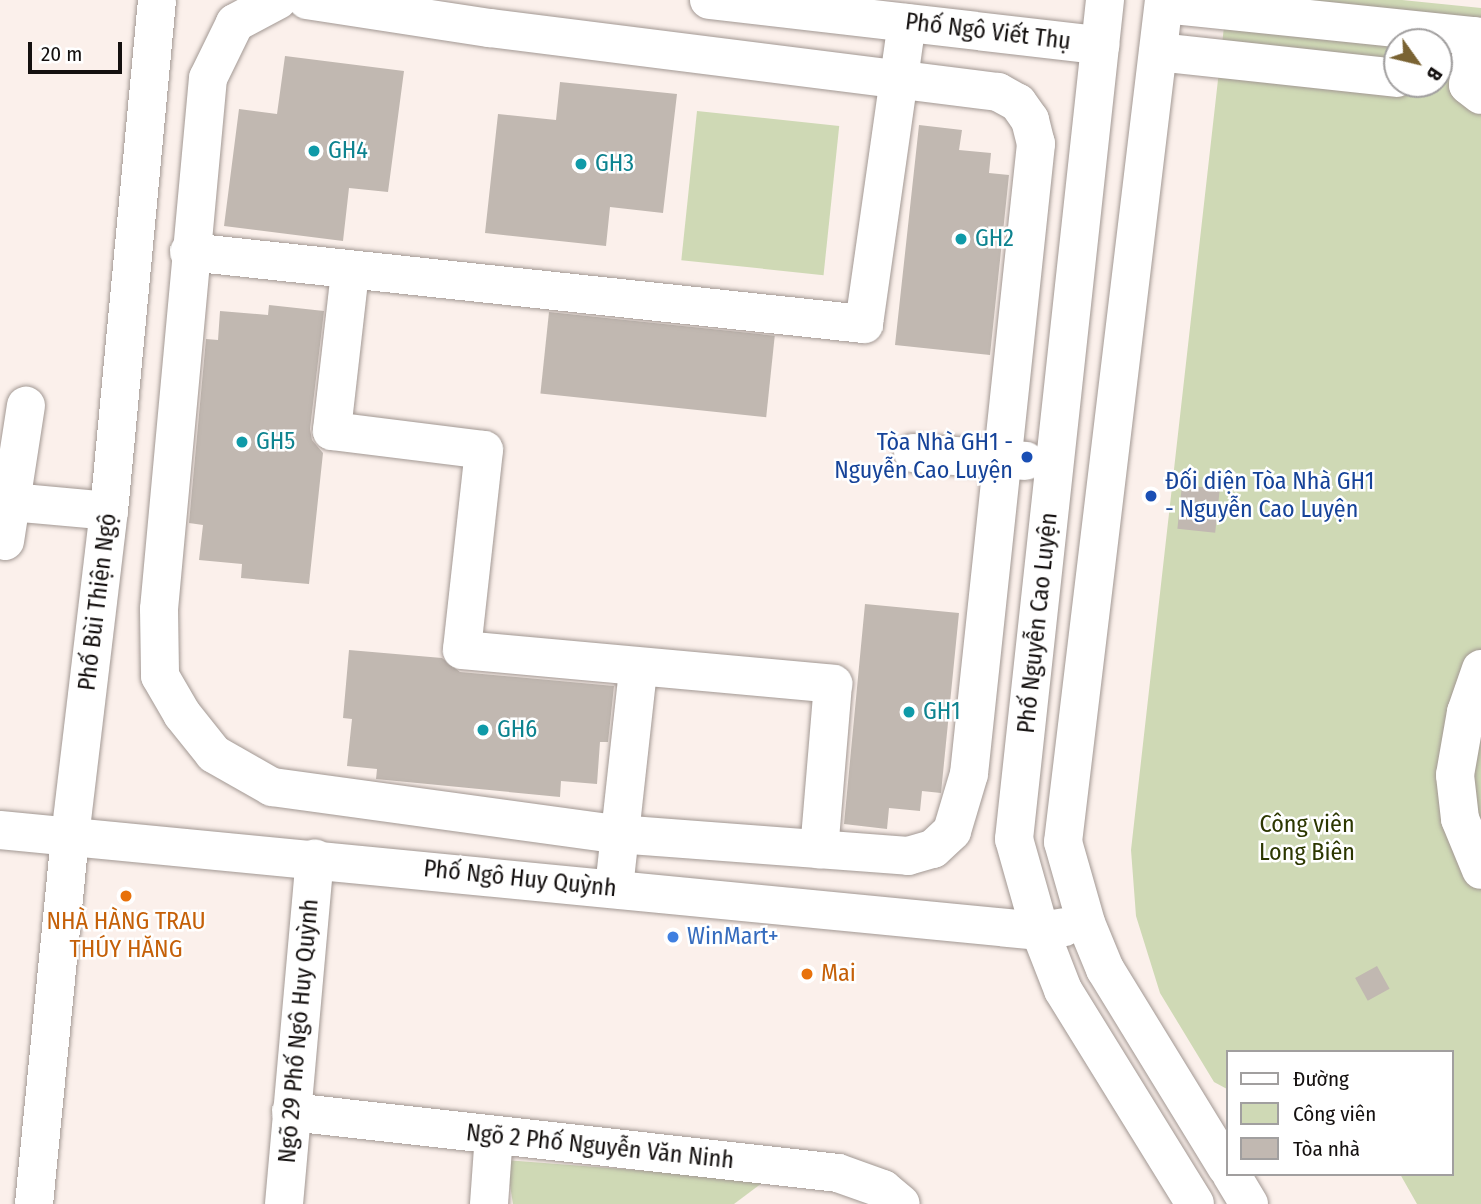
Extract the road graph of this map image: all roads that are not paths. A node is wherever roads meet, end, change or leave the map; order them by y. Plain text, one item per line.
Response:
1 (157, 0) edge
2 (278, 0) edge
3 (307, 0) edge
4 (709, 0) edge
5 (1105, 0) edge
6 (1164, 2) edge
7 (490, 14) edge
8 (907, 23) junction
9 (1477, 36) edge
10 (1100, 45) junction
11 (1158, 52) junction
12 (1383, 76) edge
13 (896, 80) junction
14 (1467, 87) edge
15 (189, 252) junction
16 (350, 272) junction
17 (26, 406) dead end
18 (913, 453) dead end
19 (1000, 459) junction
20 (1055, 464) junction
21 (11, 502) junction
22 (109, 511) junction
23 (5, 541) dead end
24 (1481, 669) edge
25 (638, 670) junction
26 (0, 830) edge
27 (617, 834) junction
28 (70, 837) junction
29 (819, 849) junction
30 (315, 858) junction
31 (1481, 870) edge
32 (614, 888) junction
33 (1086, 923) junction
34 (1040, 931) junction
35 (291, 1112) junction
36 (494, 1135) junction
37 (1226, 1166) edge
38 (1232, 1176) edge
39 (881, 1199) edge
40 (34, 1204) edge
41 (284, 1204) edge
42 (489, 1204) edge
43 (1195, 1204) edge
44 (1249, 1204) edge

1 - 22 street, Phố Bùi Thiện Ngộ
2 - 15 street
3 - 7 street
4 - 8 street, Phố Ngô Viết Thụ
5 - 10 street, Phố Nguyễn Cao Luyện
6 - 9 street
6 - 11 street, Phố Nguyễn Cao Luyện
7 - 13 street
8 - 10 street, Phố Ngô Viết Thụ
8 - 13 street
9 - 14 street
10 - 20 street, Phố Nguyễn Cao Luyện
11 - 12 street
11 - 33 street, Phố Nguyễn Cao Luyện
13 - 16 street
13 - 19 street
15 - 16 street
15 - 27 street
16 - 25 street
17 - 21 street
18 - 19 street
19 - 20 street
19 - 29 street
20 - 34 street, Phố Nguyễn Cao Luyện
21 - 22 street
21 - 23 street
22 - 28 street, Phố Bùi Thiện Ngộ
24 - 31 street
25 - 27 street
25 - 29 street
26 - 28 street, Phố Ngô Huy Quỳnh
27 - 29 street
27 - 32 street
28 - 30 street, Phố Ngô Huy Quỳnh
28 - 40 street, Phố Bùi Thiện Ngộ
30 - 32 street, Phố Ngô Huy Quỳnh
30 - 35 street, Ngõ 29 Phố Ngô Huy Quỳnh
32 - 34 street, Phố Ngô Huy Quỳnh
33 - 34 street, Phố Ngô Huy Quỳnh
33 - 37 street, Phố Nguyễn Cao Luyện
34 - 43 street, Phố Nguyễn Cao Luyện
35 - 36 street, Ngõ 2 Phố Nguyễn Văn Ninh
35 - 41 street, Ngõ 29 Phố Ngô Huy Quỳnh
36 - 39 street, Ngõ 2 Phố Nguyễn Văn Ninh
36 - 42 street
38 - 44 street

